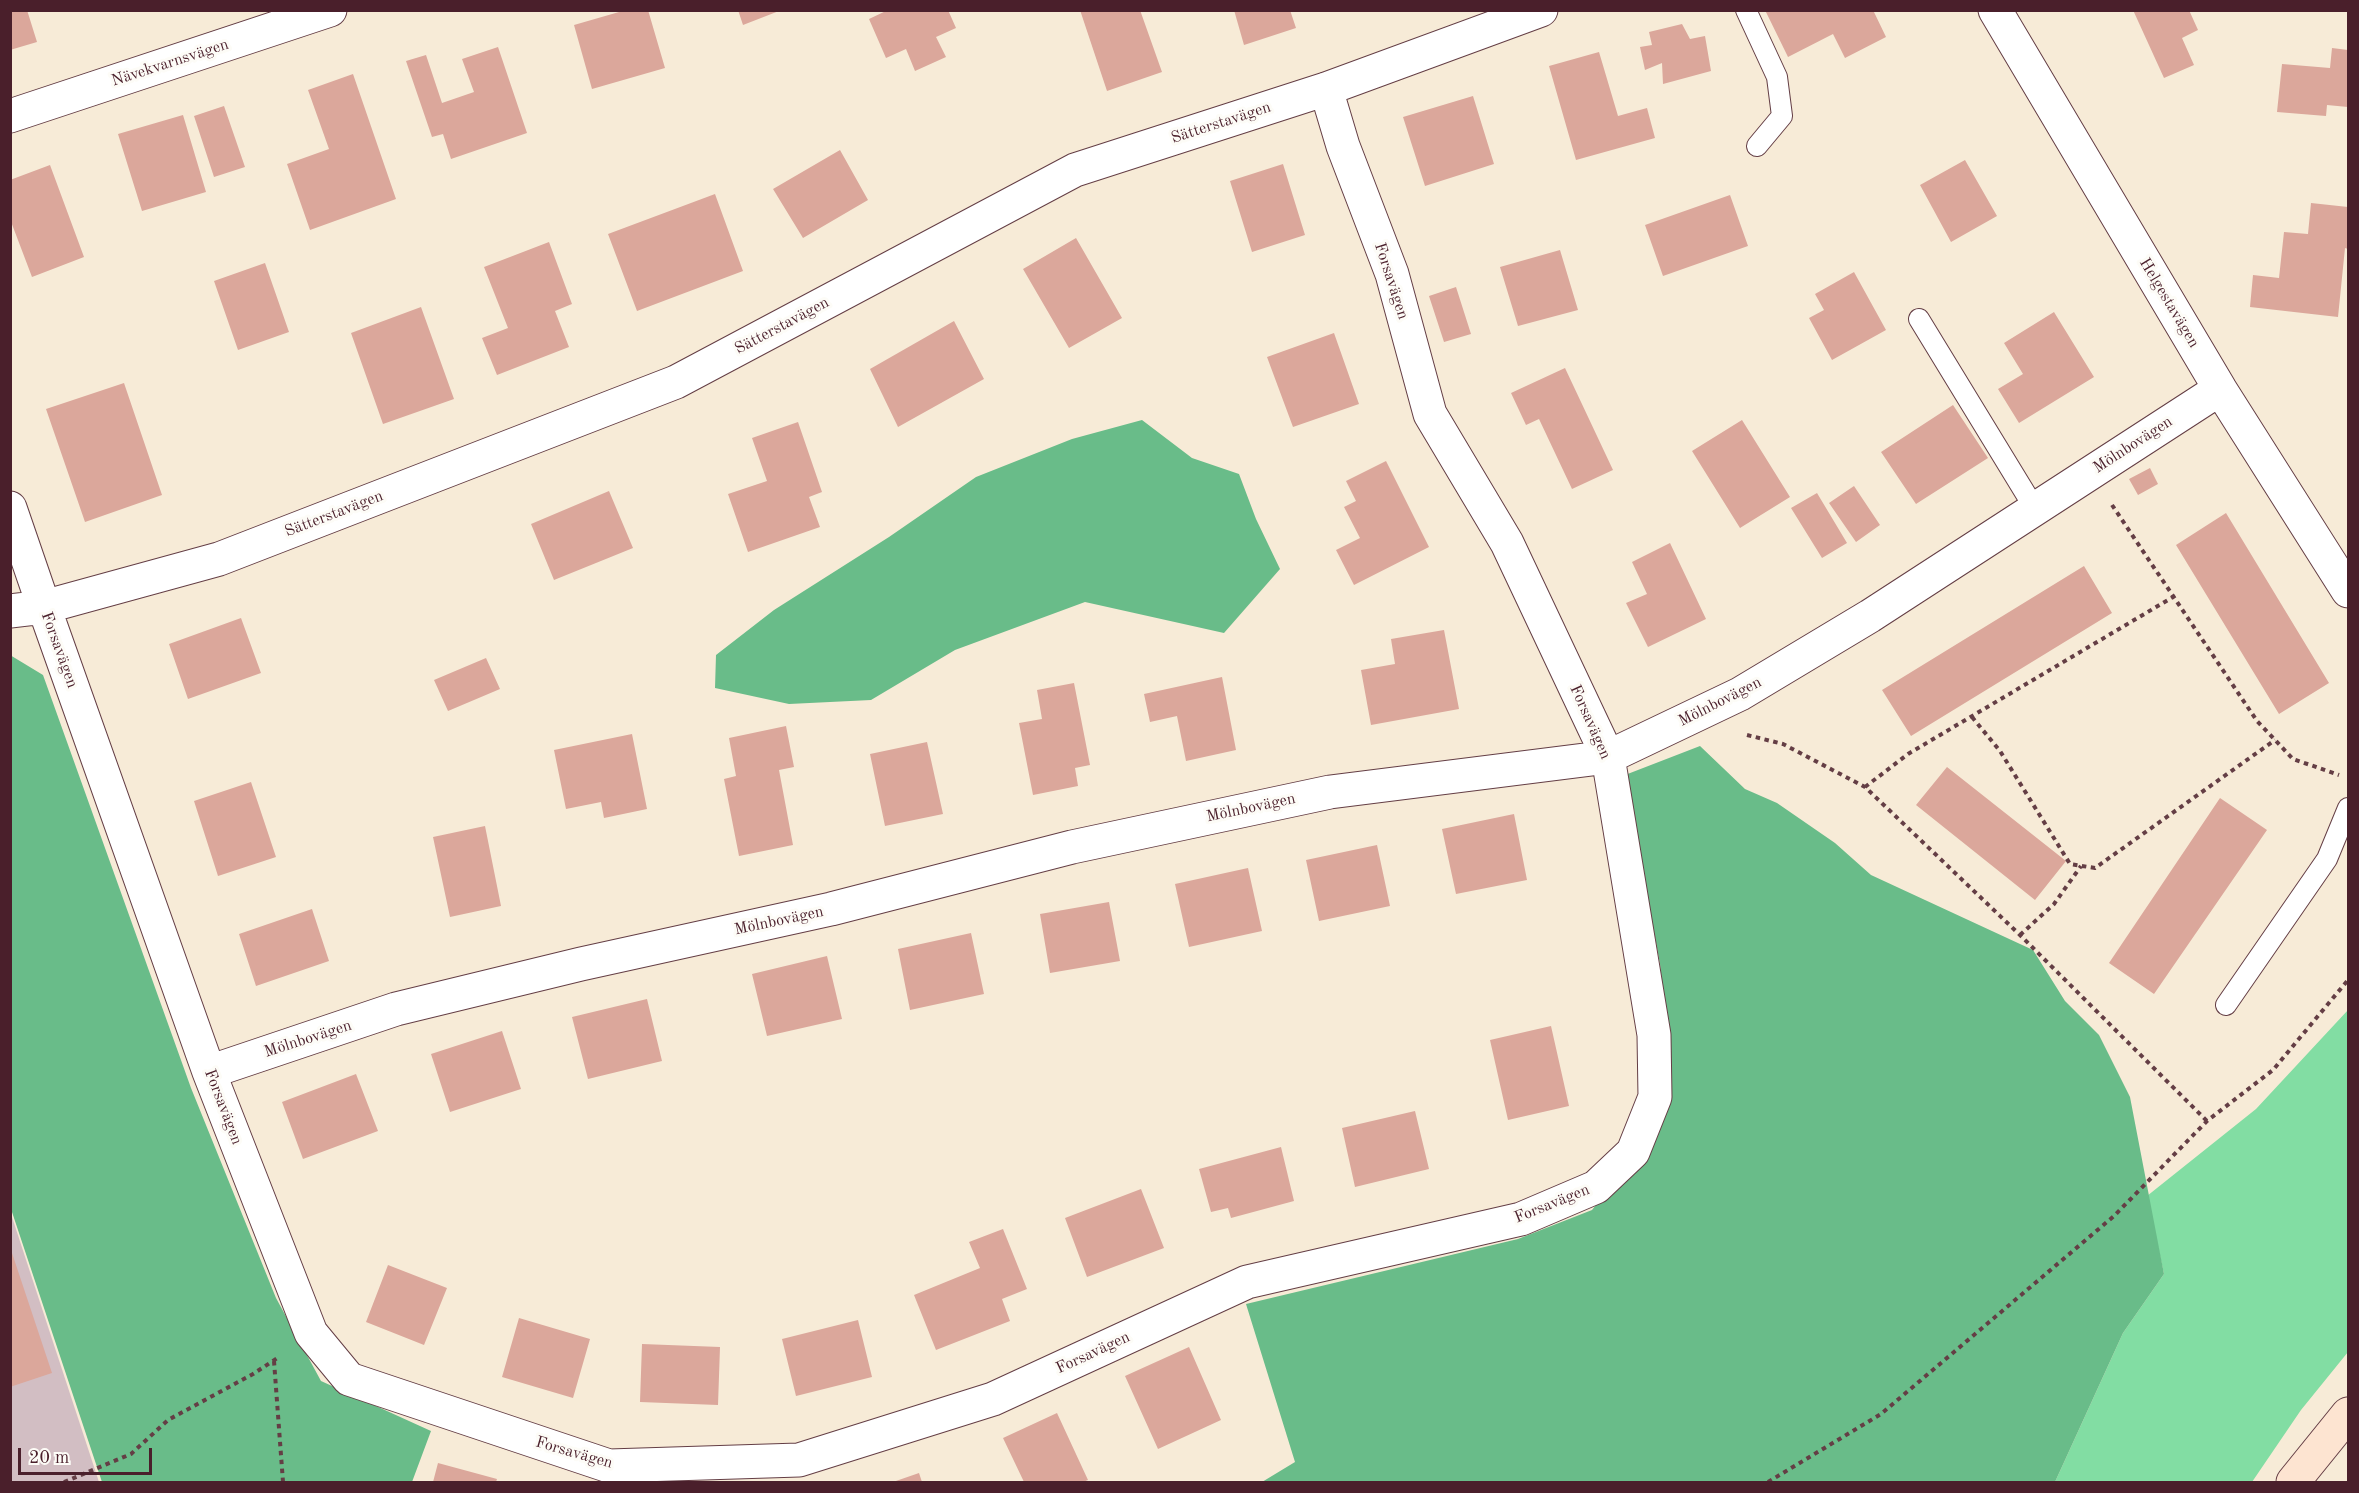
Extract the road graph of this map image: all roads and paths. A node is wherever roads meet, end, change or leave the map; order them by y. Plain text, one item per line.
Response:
1 (330, 10) edge
2 (1541, 10) edge
3 (1746, 10) edge
4 (1995, 10) edge
5 (1326, 88) junction
6 (10, 116) edge
7 (1756, 146) dead end
8 (1919, 319) dead end
9 (2220, 389) junction
10 (2091, 473) junction
11 (10, 508) edge
12 (2035, 509) junction
13 (2349, 591) edge
14 (2173, 597) junction
15 (44, 607) junction
16 (10, 611) edge
17 (1972, 717) junction
18 (1684, 721) junction
19 (2275, 740) junction
20 (1608, 757) junction
21 (2349, 779) edge
22 (1865, 787) junction
23 (2349, 808) edge
24 (2082, 866) junction
25 (2020, 935) junction
26 (2349, 980) edge
27 (2226, 1005) dead end
28 (209, 1072) junction
29 (2207, 1121) junction
30 (311, 1332) junction
31 (274, 1361) junction
32 (2349, 1414) edge
33 (64, 1482) edge
34 (283, 1482) edge
35 (1768, 1482) edge
36 (2293, 1482) edge

1 - 6 street, Nävekvarnsvägen
2 - 5 street, Sätterstavägen
3 - 7 lane
4 - 9 street, Helgestavägen
5 - 15 street, Sätterstavägen
5 - 20 street, Forsavägen
8 - 12 lane
9 - 10 street, Mölnbovägen
9 - 13 street, Helgestavägen
10 - 12 street, Mölnbovägen
10 - 14 path
11 - 15 street, Forsavägen
12 - 18 street, Mölnbovägen
14 - 17 path
14 - 19 path
15 - 16 street, Sätterstavägen
15 - 28 street, Forsavägen
17 - 22 path
17 - 24 path
18 - 20 street, Mölnbovägen
18 - 22 path
19 - 21 path
19 - 24 path
20 - 28 street, Mölnbovägen
20 - 30 street, Forsavägen
22 - 25 path
23 - 27 lane
24 - 25 path
25 - 29 path
26 - 29 path
28 - 30 street, Forsavägen
29 - 35 path
30 - 31 path
31 - 33 path
31 - 34 path
32 - 36 main road

